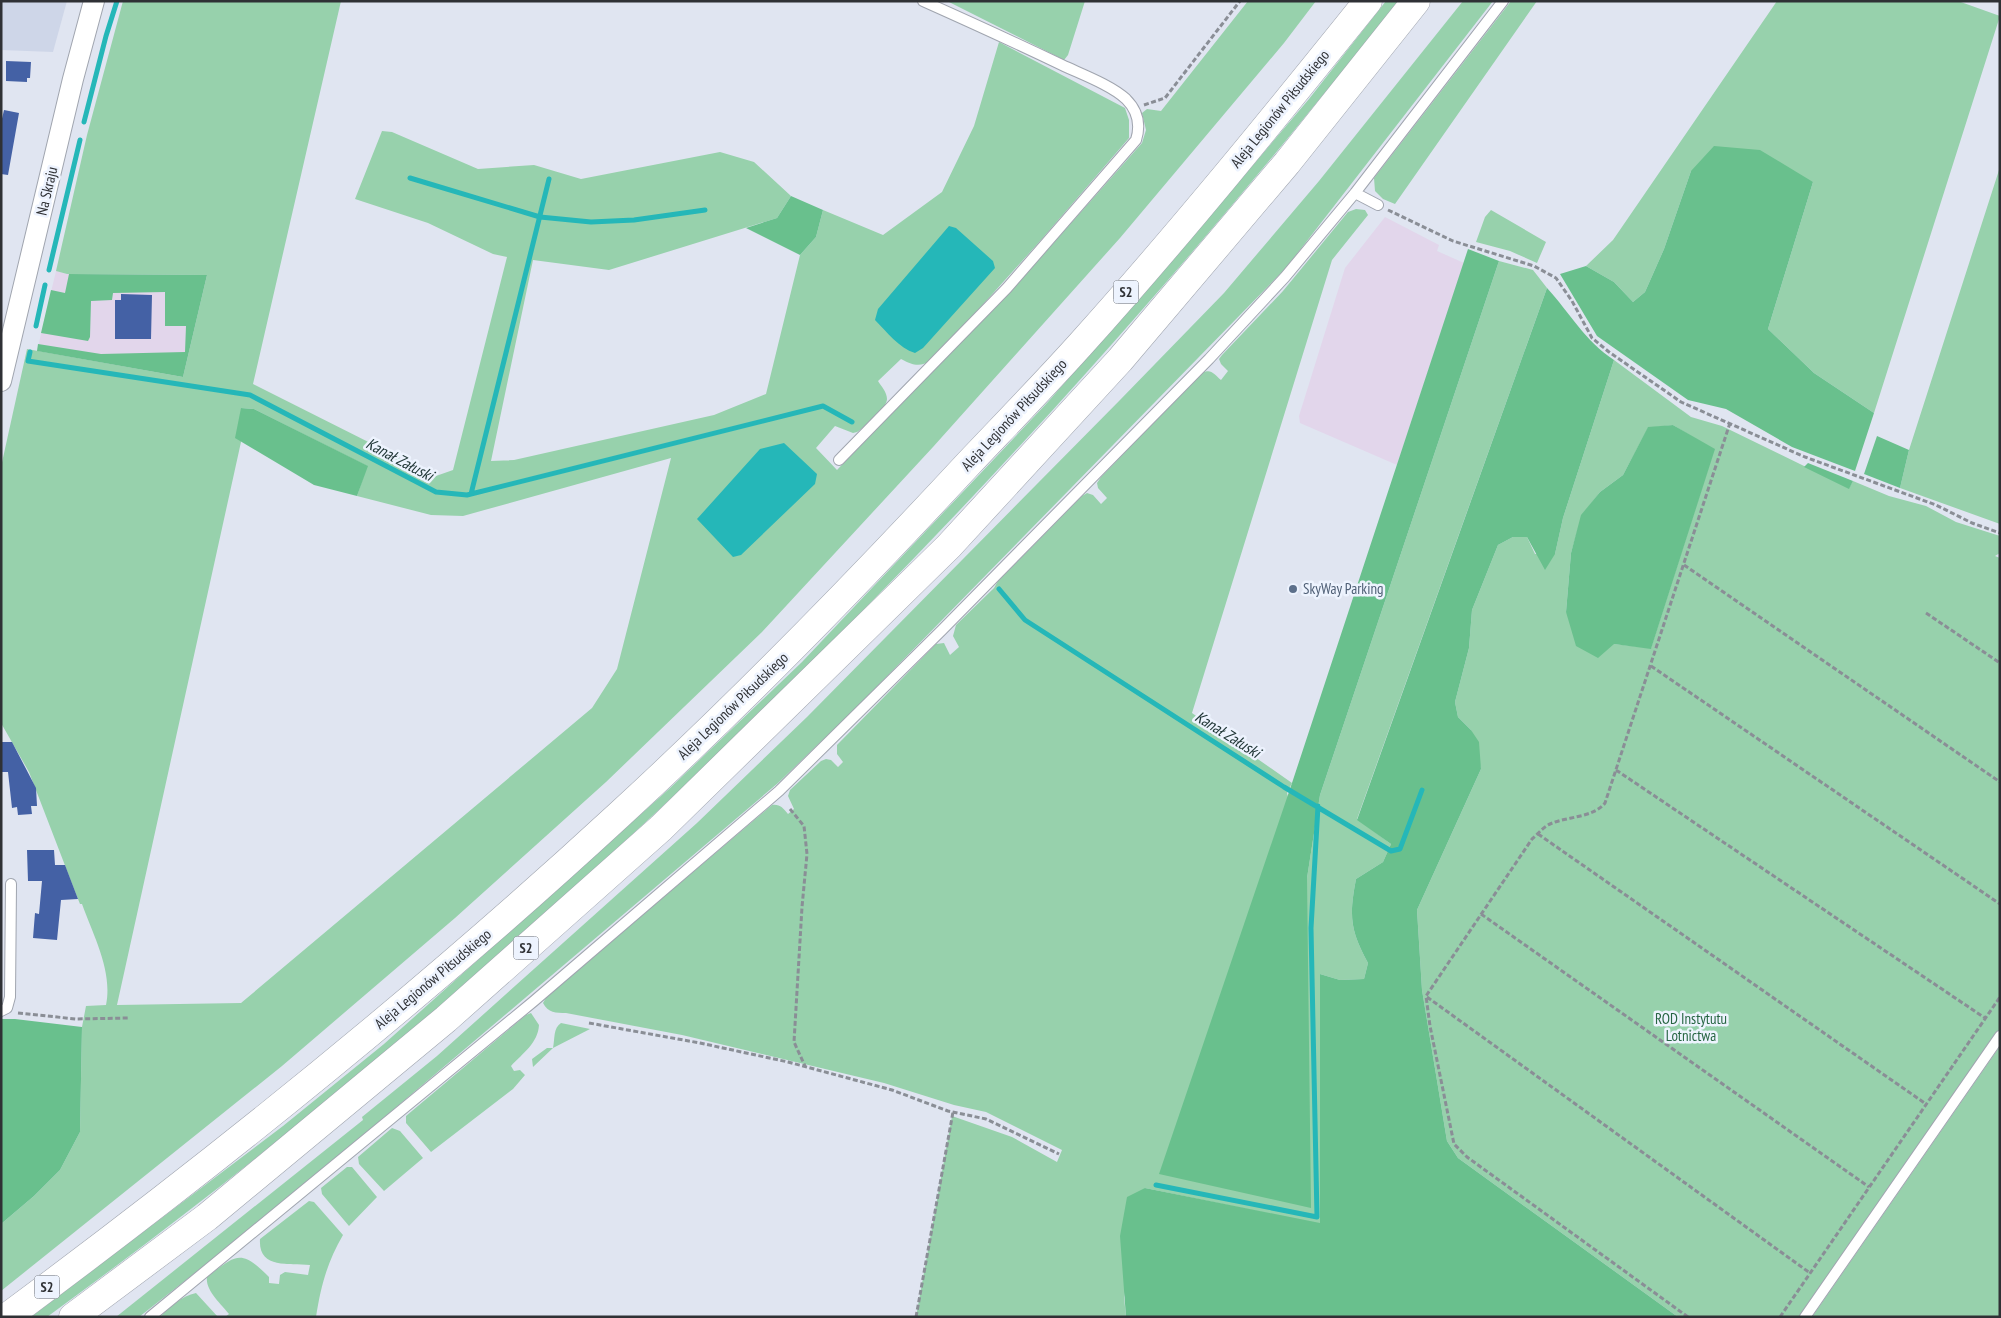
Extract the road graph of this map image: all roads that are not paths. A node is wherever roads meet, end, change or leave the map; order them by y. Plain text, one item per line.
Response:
1 (94, 1) edge
2 (923, 1) edge
3 (1368, 1) edge
4 (1416, 1) edge
5 (1502, 1) edge
6 (1355, 193) junction
7 (1378, 205) road end
8 (1, 381) edge
9 (839, 460) dead end
10 (11, 884) dead end
11 (4, 1009) edge
12 (2000, 1036) edge
13 (7, 1317) edge
14 (73, 1317) edge
15 (150, 1317) edge
16 (1806, 1317) edge

1 - 8 street, Na Skraju
2 - 9 lane
3 - 13 highway, Aleja Legionów Piłsudskiego / S2
4 - 14 highway, S2
5 - 6 lane
6 - 7 lane
6 - 15 lane
10 - 11 lane
12 - 16 lane

